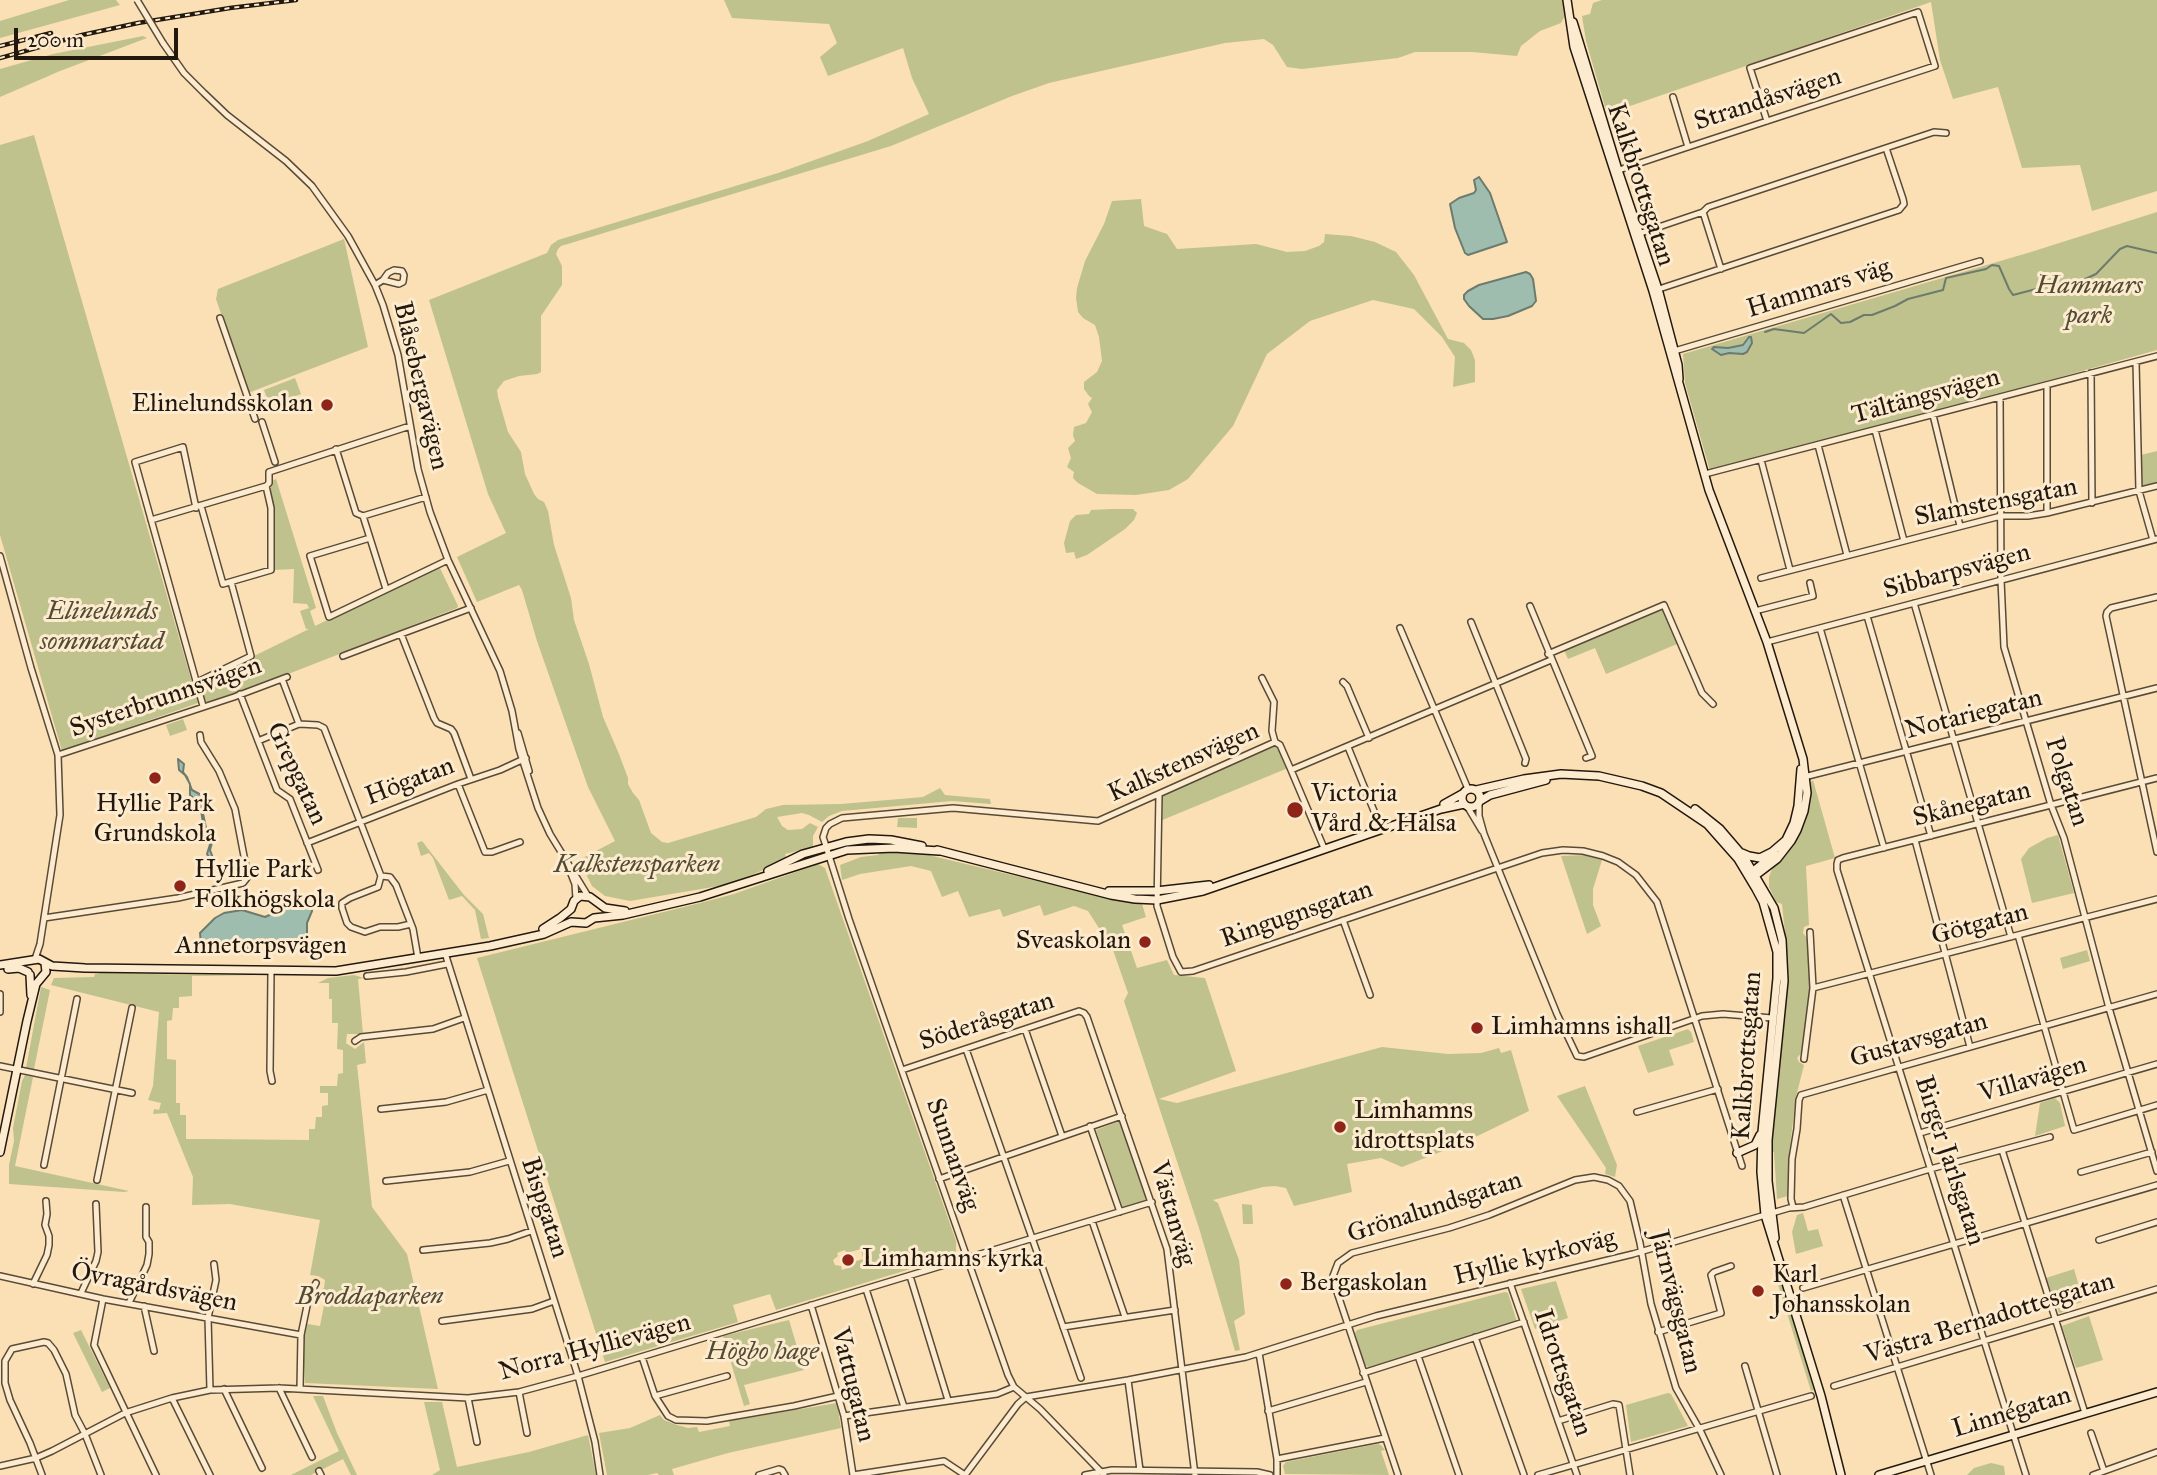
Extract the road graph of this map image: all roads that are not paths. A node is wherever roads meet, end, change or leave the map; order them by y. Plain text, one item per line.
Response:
1 (137, 0) edge
2 (1567, 0) edge
3 (1673, 97) dead end
4 (1767, 121) junction
5 (1946, 133) dead end
6 (1688, 147) junction
7 (1886, 148) junction
8 (1616, 171) junction
9 (1703, 212) junction
10 (1637, 234) junction
11 (1980, 261) dead end
12 (1721, 269) junction
13 (383, 281) dead end
14 (375, 285) junction
15 (1656, 290) junction
16 (220, 318) dead end
17 (1672, 352) junction
18 (2157, 356) edge
19 (2136, 362) junction
20 (2091, 373) junction
21 (2046, 385) junction
22 (2000, 397) junction
23 (1933, 415) junction
24 (255, 419) dead end
25 (262, 422) dead end
26 (410, 426) junction
27 (1875, 430) junction
28 (1818, 445) junction
29 (336, 449) junction
30 (1761, 460) junction
31 (275, 461) dead end
32 (1705, 474) junction
33 (265, 486) junction
34 (2157, 486) edge
35 (2138, 491) junction
36 (426, 497) junction
37 (2092, 503) junction
38 (198, 507) junction
39 (2047, 513) junction
40 (363, 516) junction
41 (2001, 516) junction
42 (151, 520) junction
43 (1960, 526) junction
44 (370, 538) junction
45 (2155, 540) edge
46 (1904, 541) junction
47 (1847, 555) junction
48 (0, 556) edge
49 (448, 560) junction
50 (1790, 570) junction
51 (1761, 578) dead end
52 (2001, 580) junction
53 (231, 582) junction
54 (1810, 583) dead end
55 (386, 589) junction
56 (2157, 597) edge
57 (1914, 603) junction
58 (1530, 606) dead end
59 (471, 608) junction
60 (1755, 611) junction
61 (1867, 616) junction
62 (1471, 622) dead end
63 (1400, 628) dead end
64 (1820, 628) junction
65 (401, 634) junction
66 (1767, 642) junction
67 (343, 656) dead end
68 (1550, 657) junction
69 (1262, 678) dead end
70 (197, 682) junction
71 (1343, 682) dead end
72 (1496, 683) junction
73 (2157, 688) edge
74 (240, 694) junction
75 (2124, 696) junction
76 (1713, 704) dead end
77 (203, 706) junction
78 (1434, 710) junction
79 (2026, 721) junction
80 (299, 724) junction
81 (200, 736) dead end
82 (1369, 738) junction
83 (1952, 740) junction
84 (258, 741) junction
85 (1275, 742) junction
86 (1348, 747) junction
87 (1906, 752) junction
88 (58, 755) junction
89 (1586, 758) dead end
90 (524, 759) junction
91 (1525, 763) dead end
92 (1860, 764) junction
93 (1291, 770) junction
94 (1599, 776) junction
95 (1804, 778) junction
96 (2157, 778) edge
97 (471, 779) junction
98 (2142, 782) junction
99 (458, 784) junction
100 (1469, 791) junction
101 (1661, 793) junction
102 (1159, 795) junction
103 (1479, 802) junction
104 (1466, 805) junction
105 (2051, 805) junction
106 (1374, 811) dead end
107 (360, 821) junction
108 (1977, 824) junction
109 (1484, 834) junction
110 (1931, 836) junction
111 (1787, 839) junction
112 (1915, 840) junction
113 (520, 842) dead end
114 (307, 843) junction
115 (1324, 848) junction
116 (1737, 848) junction
117 (1884, 848) junction
118 (827, 851) junction
119 (2157, 852) edge
120 (565, 856) junction
121 (1306, 856) junction
122 (1777, 859) junction
123 (1838, 860) joint
124 (1498, 867) junction
125 (318, 870) dead end
126 (1753, 874) junction
127 (381, 876) junction
128 (1156, 895) junction
129 (588, 897) junction
130 (576, 899) junction
131 (2157, 899) edge
132 (596, 902) junction
133 (1774, 908) junction
134 (570, 909) junction
135 (634, 912) junction
136 (44, 918) junction
137 (594, 918) junction
138 (2086, 918) junction
139 (1343, 920) junction
140 (577, 921) junction
141 (411, 924) junction
142 (1810, 932) dead end
143 (2018, 935) junction
144 (2011, 937) junction
145 (520, 939) junction
146 (445, 954) junction
147 (1945, 954) junction
148 (418, 958) junction
149 (39, 961) junction
150 (447, 964) junction
151 (0, 966) edge
152 (85, 968) junction
153 (271, 972) junction
154 (29, 973) junction
155 (1869, 974) junction
156 (43, 976) junction
157 (367, 976) dead end
158 (1813, 988) junction
159 (0, 994) edge
160 (1370, 995) dead end
161 (2157, 995) edge
162 (77, 999) dead end
163 (31, 1003) junction
164 (132, 1008) dead end
165 (2109, 1008) junction
166 (0, 1012) edge
167 (1084, 1013) joint
168 (464, 1018) junction
169 (1772, 1018) junction
170 (1695, 1019) junction
171 (2043, 1027) junction
172 (1025, 1029) junction
173 (355, 1041) dead end
174 (1970, 1047) junction
175 (966, 1049) junction
176 (1804, 1059) dead end
177 (2157, 1064) edge
178 (0, 1066) edge
179 (1899, 1067) junction
180 (17, 1069) junction
181 (902, 1070) junction
182 (2128, 1072) junction
183 (61, 1078) junction
184 (272, 1081) dead end
185 (115, 1089) junction
186 (1718, 1089) junction
187 (488, 1090) junction
188 (2062, 1092) junction
189 (132, 1093) dead end
190 (2157, 1105) edge
191 (381, 1109) dead end
192 (2139, 1110) junction
193 (1637, 1112) dead end
194 (1122, 1116) junction
195 (1090, 1126) junction
196 (1762, 1132) junction
197 (1920, 1133) junction
198 (1062, 1136) junction
199 (2050, 1137) dead end
200 (2002, 1150) junction
201 (0, 1152) edge
202 (2151, 1152) junction
203 (1737, 1153) junction
204 (1003, 1156) junction
205 (509, 1161) junction
206 (44, 1165) dead end
207 (1742, 1166) dead end
208 (1930, 1169) junction
209 (2157, 1171) edge
210 (2081, 1172) dead end
211 (939, 1179) junction
212 (97, 1180) dead end
213 (1608, 1180) joint
214 (386, 1181) dead end
215 (2157, 1185) edge
216 (1843, 1195) junction
217 (46, 1201) dead end
218 (1152, 1202) junction
219 (96, 1204) dead end
220 (146, 1208) dead end
221 (1793, 1208) junction
222 (1120, 1212) junction
223 (1769, 1214) junction
224 (1092, 1221) junction
225 (2157, 1222) edge
226 (2025, 1223) junction
227 (531, 1231) junction
228 (1033, 1240) junction
229 (2099, 1240) dead end
230 (1954, 1243) junction
231 (423, 1250) dead end
232 (1642, 1251) junction
233 (967, 1259) junction
234 (214, 1264) dead end
235 (1731, 1266) dead end
236 (1867, 1268) junction
237 (0, 1276) edge
238 (909, 1276) junction
239 (316, 1283) dead end
240 (1510, 1283) junction
241 (33, 1284) junction
242 (1804, 1288) dead end
243 (866, 1289) junction
244 (2157, 1289) edge
245 (81, 1293) junction
246 (103, 1299) junction
247 (554, 1301) junction
248 (129, 1303) junction
249 (144, 1306) junction
250 (811, 1306) junction
251 (1175, 1310) junction
252 (1125, 1317) junction
253 (208, 1318) junction
254 (2055, 1319) junction
255 (442, 1321) dead end
256 (1524, 1322) junction
257 (1347, 1325) junction
258 (1063, 1327) junction
259 (1658, 1332) junction
260 (301, 1335) junction
261 (1475, 1338) junction
262 (1984, 1340) junction
263 (153, 1351) dead end
264 (1259, 1353) junction
265 (1418, 1356) junction
266 (642, 1357) junction
267 (1745, 1366) dead end
268 (1897, 1367) junction
269 (1183, 1370) junction
270 (1363, 1373) junction
271 (578, 1376) junction
272 (727, 1376) dead end
273 (1080, 1378) dead end
274 (1128, 1380) junction
275 (1366, 1382) junction
276 (1834, 1386) dead end
277 (1014, 1387) junction
278 (279, 1388) junction
279 (224, 1389) junction
280 (300, 1389) junction
281 (210, 1390) junction
282 (519, 1392) junction
283 (2157, 1392) edge
284 (838, 1395) junction
285 (655, 1396) junction
286 (1811, 1396) dead end
287 (1026, 1397) junction
288 (172, 1398) junction
289 (468, 1398) junction
290 (948, 1400) junction
291 (904, 1407) junction
292 (1268, 1411) junction
293 (1758, 1411) junction
294 (125, 1413) junction
295 (2085, 1413) junction
296 (844, 1416) junction
297 (1558, 1421) junction
298 (1700, 1430) junction
299 (527, 1433) dead end
300 (2091, 1433) dead end
301 (85, 1434) junction
302 (2013, 1434) junction
303 (1385, 1438) junction
304 (477, 1443) dead end
305 (1627, 1450) junction
306 (2157, 1452) edge
307 (312, 1457) dead end
308 (36, 1458) junction
309 (1277, 1459) junction
310 (1926, 1461) junction
311 (1573, 1465) junction
312 (0, 1466) edge
313 (262, 1468) dead end
314 (1140, 1470) junction
315 (2104, 1471) junction
316 (1103, 1473) edge
317 (1195, 1473) edge
318 (42, 1475) edge
319 (101, 1475) edge
320 (156, 1475) edge
321 (210, 1475) edge
322 (600, 1475) edge
323 (759, 1475) edge
324 (785, 1475) edge
325 (853, 1475) edge
326 (965, 1475) edge
327 (1085, 1475) edge
328 (1270, 1475) edge
329 (1278, 1475) edge
330 (1398, 1475) edge
331 (1460, 1475) edge
332 (1524, 1475) edge
333 (1538, 1475) edge
334 (1577, 1475) edge
335 (1630, 1475) edge
336 (1721, 1475) edge
337 (1777, 1475) edge
338 (1841, 1475) edge
339 (1879, 1475) edge
340 (1931, 1475) edge
341 (2026, 1475) edge
342 (2093, 1475) edge

1 - 14 street, Blåsebergavägen, bridge
2 - 8 main road, Kalkbrottsgatan
3 - 6 street
4 - 4 street, Strandåsvägen
4 - 6 street, Strandåsvägen
5 - 7 street
6 - 8 street, Strandåsvägen
7 - 9 street
7 - 12 street
8 - 10 main road, Kalkbrottsgatan
9 - 10 street
9 - 12 street
10 - 15 main road, Kalkbrottsgatan
11 - 17 street, Hammars väg
12 - 15 street
13 - 14 street
14 - 26 street, Blåsebergavägen
15 - 17 main road, Kalkbrottsgatan
16 - 24 street
17 - 32 main road, Kalkbrottsgatan
18 - 19 street, Tältängsvägen
19 - 20 street, Tältängsvägen
19 - 35 street
20 - 21 street, Tältängsvägen
20 - 37 street
21 - 22 street, Tältängsvägen
21 - 39 street
22 - 23 street, Tältängsvägen
22 - 41 street, Polgatan
23 - 27 street, Tältängsvägen
23 - 43 street
25 - 31 street
26 - 29 street
26 - 36 street, Blåsebergavägen
27 - 28 street, Tältängsvägen
27 - 46 street
28 - 30 street, Tältängsvägen
28 - 47 street
29 - 33 street
29 - 40 street
30 - 32 street, Tältängsvägen
30 - 50 street
32 - 60 main road, Kalkbrottsgatan
33 - 38 street
33 - 53 street
34 - 35 street, Slamstensgatan
35 - 37 street, Slamstensgatan
35 - 45 street
36 - 40 street
36 - 49 street, Blåsebergavägen
37 - 39 street, Slamstensgatan
38 - 42 street
38 - 42 street
38 - 53 street
39 - 41 street, Slamstensgatan
40 - 44 street
41 - 43 street, Slamstensgatan
41 - 52 street, Polgatan
42 - 70 street
43 - 46 street, Slamstensgatan
44 - 55 street
44 - 55 street
45 - 52 street, Sibbarpsvägen
46 - 47 street, Slamstensgatan
47 - 50 street, Slamstensgatan
48 - 88 street
49 - 55 street
49 - 59 street, Blåsebergavägen
50 - 51 street, Slamstensgatan
52 - 57 street, Sibbarpsvägen
52 - 79 street, Polgatan
53 - 70 street
54 - 60 street
56 - 75 street
57 - 61 street, Sibbarpsvägen
57 - 83 street
58 - 68 street
59 - 65 street
59 - 90 street, Blåsebergavägen
60 - 66 main road, Kalkbrottsgatan
61 - 64 street, Sibbarpsvägen
61 - 87 street
62 - 72 street
63 - 78 street
64 - 66 street, Sibbarpsvägen
64 - 92 street
65 - 67 street
65 - 97 street
66 - 95 main road, Kalkbrottsgatan
68 - 72 street, Kalkstensvägen
68 - 76 street, Kalkstensvägen
68 - 89 street
69 - 85 street
70 - 77 street
71 - 82 street
72 - 78 street, Kalkstensvägen
72 - 91 street
73 - 75 street, Notariegatan
74 - 77 street, Systerbrunnsvägen
74 - 80 street, Systerbrunnsvägen
74 - 84 street, Grepgatan
75 - 79 street, Notariegatan
75 - 98 street
77 - 88 street, Systerbrunnsvägen
78 - 82 street, Kalkstensvägen
78 - 100 street
79 - 83 street, Notariegatan
79 - 105 street, Polgatan
80 - 84 street
80 - 107 street
81 - 136 street
82 - 86 street, Kalkstensvägen
83 - 87 street, Notariegatan
83 - 108 street
84 - 114 street, Grepgatan
85 - 93 street, Kalkstensvägen
85 - 102 street, Kalkstensvägen
86 - 93 street, Kalkstensvägen
86 - 106 street
87 - 92 street, Notariegatan
87 - 110 street
88 - 136 street
90 - 97 street, Högatan
90 - 120 street, Blåsebergavägen
92 - 95 street, Notariegatan
92 - 117 street
93 - 115 street
94 - 100 main road
94 - 101 main road
94 - 103 main road
95 - 111 main road, Kalkbrottsgatan
95 - 122 main road, Kalkbrottsgatan
96 - 98 street, Skånegatan
97 - 99 street, Högatan
98 - 105 street, Skånegatan
98 - 119 street
99 - 107 street, Högatan
99 - 113 street
100 - 103 main road
100 - 104 main road
100 - 115 main road
101 - 116 main road, Kalkbrottsgatan
101 - 126 main road
102 - 118 street, Kalkstensvägen
102 - 128 street
103 - 104 main road
103 - 109 street
104 - 109 street
104 - 121 main road
105 - 108 street, Skånegatan
105 - 138 street, Polgatan
107 - 114 street, Högatan
107 - 127 street
108 - 110 street, Skånegatan
108 - 144 street
109 - 124 street
110 - 112 street, Skånegatan
111 - 116 main road
111 - 126 main road, Kalkbrottsgatan
112 - 117 street, Skånegatan
112 - 147 street
114 - 125 street, Grepgatan
115 - 121 main road
116 - 126 main road, Kalkbrottsgatan
117 - 123 street, Skånegatan
118 - 128 main road
118 - 135 main road
118 - 181 street, Sunnanväg
120 - 129 street, Blåsebergavägen
120 - 130 street, Blåsebergavägen
121 - 128 main road
122 - 126 main road, Kalkbrottsgatan
122 - 133 main road
123 - 155 street, Birger Jarlsgatan
124 - 139 street, Ringugnsgatan
124 - 170 street, Ringugnsgatan
124 - 170 street
126 - 133 main road, Kalkbrottsgatan
126 - 169 main road, Kalkbrottsgatan
127 - 141 street
127 - 141 street
128 - 139 street, Ringugnsgatan
129 - 130 main road
129 - 132 main road
130 - 134 main road
131 - 138 street, Götgatan
132 - 135 main road
132 - 137 main road
133 - 223 main road, Kalkbrottsgatan
134 - 140 main road
134 - 145 main road, Annetorpsvägen
135 - 137 main road
136 - 149 street
137 - 140 main road
138 - 143 street, Götgatan
138 - 165 street, Polgatan
139 - 160 street
140 - 145 main road, Annetorpsvägen
141 - 148 street
142 - 158 street
143 - 144 street, Götgatan
143 - 171 street
144 - 147 street, Götgatan
145 - 146 main road, Annetorpsvägen
146 - 148 main road, Annetorpsvägen
146 - 150 street, Bispgatan
147 - 155 street, Götgatan
147 - 174 street
148 - 153 main road, Annetorpsvägen
149 - 151 main road, Annetorpsvägen
149 - 152 main road, Annetorpsvägen
149 - 154 main road
149 - 156 main road
150 - 157 street, Annetorpsvägen
150 - 168 street, Bispgatan
151 - 154 main road, Annetorpsvägen
152 - 153 main road, Annetorpsvägen
152 - 156 main road, Annetorpsvägen
153 - 184 street
154 - 156 main road
154 - 163 main road
155 - 158 street, Götgatan
155 - 179 street, Birger Jarlsgatan
156 - 163 main road
158 - 176 street
159 - 166 street
161 - 165 street, Gustavsgatan
162 - 183 street
163 - 180 main road
164 - 185 street
165 - 171 street, Gustavsgatan
165 - 182 street, Polgatan
167 - 172 street, Söderåsgatan
167 - 194 street, Västanväg
168 - 173 street
168 - 187 street, Bispgatan
169 - 170 street
169 - 196 main road, Kalkbrottsgatan
170 - 186 street, Ringugnsgatan
171 - 174 street, Gustavsgatan
171 - 188 street
172 - 175 street, Söderåsgatan
172 - 198 street
174 - 179 street, Gustavsgatan
175 - 181 street, Söderåsgatan
175 - 204 street
177 - 182 street, Villavägen
178 - 180 street
179 - 197 street, Birger Jarlsgatan
179 - 221 street, Gustavsgatan
180 - 183 street
180 - 201 main road
181 - 211 street, Sunnanväg
182 - 188 street, Villavägen
182 - 192 street, Polgatan
183 - 185 street
183 - 206 street
185 - 189 street
185 - 212 street
186 - 193 street
186 - 203 street, Ringugnsgatan
187 - 191 street
187 - 205 street, Bispgatan
188 - 192 street
188 - 197 street, Villavägen
190 - 192 street
192 - 202 street, Polgatan
194 - 195 street
194 - 218 street, Västanväg
195 - 198 street
195 - 222 street
196 - 203 main road
196 - 223 main road, Kalkbrottsgatan
197 - 208 street, Birger Jarlsgatan
198 - 204 street
199 - 200 street, Hyllie kyrkoväg
200 - 208 street, Hyllie kyrkoväg
200 - 226 street
202 - 209 street, Polgatan
202 - 210 street
203 - 207 street, Ringugnsgatan
204 - 211 street
204 - 228 street
205 - 214 street
205 - 227 street, Bispgatan
208 - 216 street, Hyllie kyrkoväg
208 - 230 street, Birger Jarlsgatan
211 - 233 street, Sunnanväg
213 - 232 street, Järnvägsgatan
213 - 257 street, Grönalundsgatan
215 - 226 street
216 - 221 street, Hyllie kyrkoväg
216 - 236 street
217 - 241 street
218 - 222 street, Norra Hyllievägen
218 - 251 street, Västanväg
219 - 245 street
220 - 248 street
221 - 223 street, Hyllie kyrkoväg
222 - 224 street, Norra Hyllievägen
223 - 232 street, Hyllie kyrkoväg
223 - 338 main road, Kalkbrottsgatan
224 - 228 street, Norra Hyllievägen
224 - 252 street
225 - 229 street
226 - 230 street
226 - 254 street
227 - 231 street
227 - 247 street, Bispgatan
228 - 233 street, Norra Hyllievägen
228 - 258 street
230 - 236 street
230 - 262 street, Birger Jarlsgatan
232 - 240 street, Hyllie kyrkoväg
232 - 259 street, Järnvägsgatan
233 - 238 street, Norra Hyllievägen
233 - 277 street, Sunnanväg
234 - 253 street
235 - 259 street
236 - 242 street
236 - 268 street
237 - 241 street, Övragårdsvägen
238 - 243 street, Norra Hyllievägen
238 - 290 street
239 - 260 street
240 - 256 street, Idrottsgatan
240 - 257 street, Hyllie kyrkoväg
241 - 245 street, Övragårdsvägen
243 - 250 street, Norra Hyllievägen
243 - 291 street
244 - 254 street, Västra Bernadottesgatan
245 - 246 street, Övragårdsvägen
246 - 248 street, Övragårdsvägen
246 - 294 street
247 - 255 street
247 - 271 street, Bispgatan
248 - 249 street, Övragårdsvägen
249 - 253 street, Övragårdsvägen
249 - 263 street
250 - 266 street, Norra Hyllievägen
250 - 284 street, Vattugatan
251 - 252 street
251 - 269 street, Västanväg
252 - 258 street
253 - 260 street, Övragårdsvägen
253 - 281 street
254 - 262 street, Västra Bernadottesgatan
254 - 295 street
256 - 261 street
256 - 297 street, Idrottsgatan
257 - 264 street, Hyllie kyrkoväg
257 - 270 street
258 - 273 street
259 - 298 street, Järnvägsgatan
260 - 280 street
261 - 265 street
261 - 332 street
262 - 268 street, Västra Bernadottesgatan
262 - 302 street, Birger Jarlsgatan
264 - 269 street, Hyllie kyrkoväg
264 - 292 street
265 - 270 street
265 - 331 street
266 - 271 street, Norra Hyllievägen
266 - 285 street
267 - 293 street
268 - 276 street, Västra Bernadottesgatan
268 - 310 street
269 - 274 street, Hyllie kyrkoväg
269 - 317 street, Västanväg
270 - 275 street
271 - 282 street, Norra Hyllievägen
271 - 322 street, Bispgatan
272 - 285 street
274 - 287 street, Hyllie kyrkoväg
274 - 314 street
275 - 292 street
275 - 303 street
277 - 287 street, Sunnanväg
277 - 290 street
278 - 279 street, Norra Hyllievägen
278 - 280 street, Norra Hyllievägen
278 - 307 street
279 - 281 street, Norra Hyllievägen
279 - 313 street
280 - 289 street, Norra Hyllievägen
281 - 288 street, Norra Hyllievägen
282 - 289 street, Norra Hyllievägen
282 - 299 street
283 - 295 main road, Linnégatan
284 - 285 street
284 - 296 street, Vattugatan
286 - 293 street
287 - 316 street, Sunnanväg
287 - 326 street
288 - 294 street, Norra Hyllievägen
288 - 321 street
289 - 304 street
290 - 291 street
291 - 296 street
292 - 309 street
293 - 298 street
293 - 337 street
294 - 301 street, Norra Hyllievägen
294 - 320 street
295 - 302 main road, Linnégatan
296 - 325 street, Vattugatan
297 - 305 street
297 - 311 street, Idrottsgatan
298 - 305 street
298 - 336 street, Järnvägsgatan
300 - 315 street
301 - 308 street, Norra Hyllievägen
301 - 308 street
301 - 319 street
302 - 310 main road, Linnégatan
302 - 341 street, Birger Jarlsgatan
303 - 309 street
303 - 330 street
305 - 311 street
305 - 335 street
306 - 315 street
308 - 312 street, Norra Hyllievägen
308 - 318 street
309 - 329 street
310 - 339 main road, Linnégatan
310 - 340 street
311 - 333 street
311 - 334 street, Idrottsgatan
314 - 316 street
314 - 317 street
315 - 342 street
316 - 327 street
317 - 328 street
323 - 324 street
325 - 326 street

